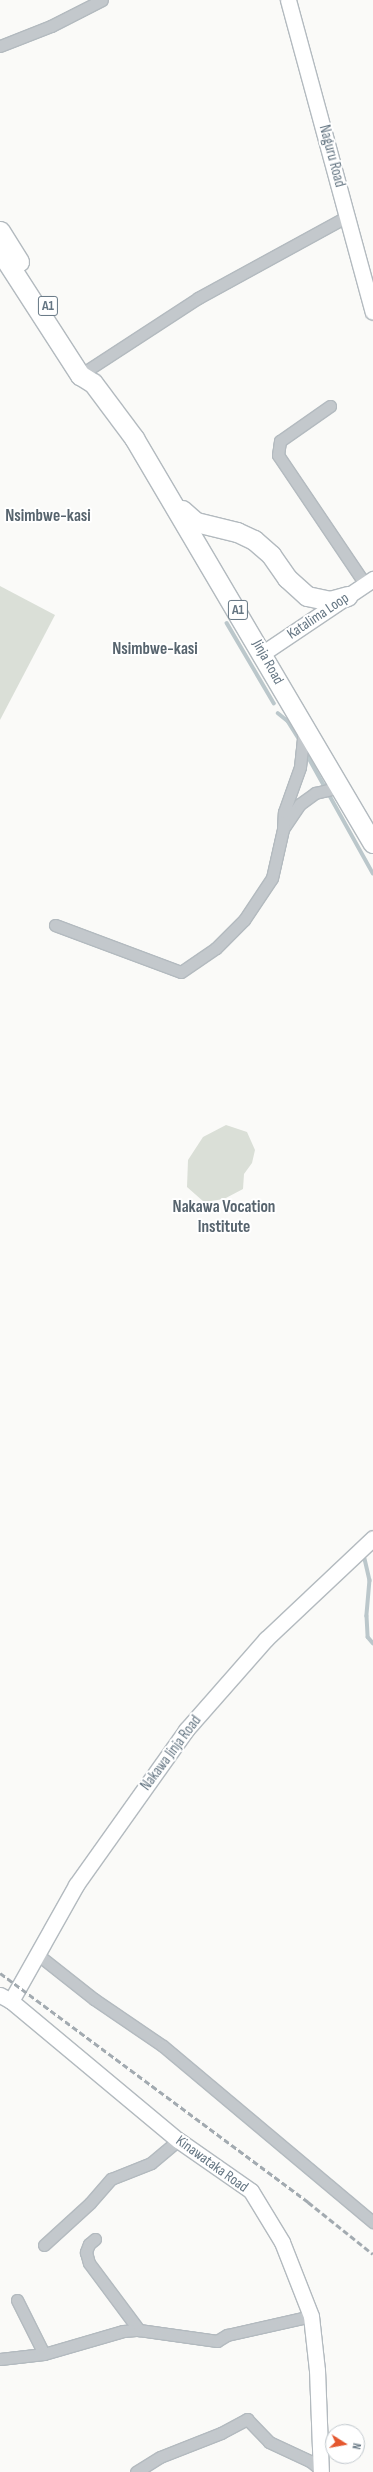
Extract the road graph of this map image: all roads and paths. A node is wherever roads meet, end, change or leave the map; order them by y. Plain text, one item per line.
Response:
1 (102, 0) edge
2 (288, 0) edge
3 (0, 46) edge
4 (348, 216) junction
5 (0, 230) edge
6 (0, 251) edge
7 (373, 312) edge
8 (87, 376) junction
9 (330, 406) dead end
10 (174, 504) junction
11 (369, 581) edge
12 (347, 596) junction
13 (263, 653) junction
14 (304, 725) junction
15 (341, 787) junction
16 (283, 830) junction
17 (373, 843) edge
18 (55, 925) dead end
19 (373, 1538) edge
20 (36, 1954) junction
21 (5, 1998) edge
22 (178, 2140) junction
23 (373, 2222) edge
24 (95, 2239) dead end
25 (44, 2245) dead end
26 (17, 2300) dead end
27 (311, 2316) junction
28 (139, 2330) junction
29 (44, 2354) junction
30 (0, 2359) edge
31 (321, 2471) edge
32 (136, 2472) edge

1 - 3 street
2 - 4 street, Naguru Road
4 - 7 street, Naguru Road
4 - 8 street
5 - 8 highway, Jinja Road / A1
6 - 8 highway, Jinja Road / A1
8 - 10 highway, Jinja Road / A1
9 - 11 street
10 - 12 highway
10 - 13 highway, Jinja Road / A1
11 - 12 street, Katalima Loop
12 - 13 street, Katalima Loop
13 - 14 highway, Jinja Road / A1
14 - 15 highway, Jinja Road / A1
14 - 16 street
15 - 16 street
15 - 17 highway, Jinja Road / A1
16 - 18 street
19 - 20 street, Nakawa Jinja Road
20 - 21 street, Nakawa Jinja Road
20 - 23 street
21 - 22 street, Kinawataka Road
22 - 25 street
22 - 27 street, Kinawataka Road
24 - 28 street
26 - 29 street
27 - 28 street
27 - 31 street, Kinawataka Road
28 - 29 street
29 - 30 street
31 - 32 street

